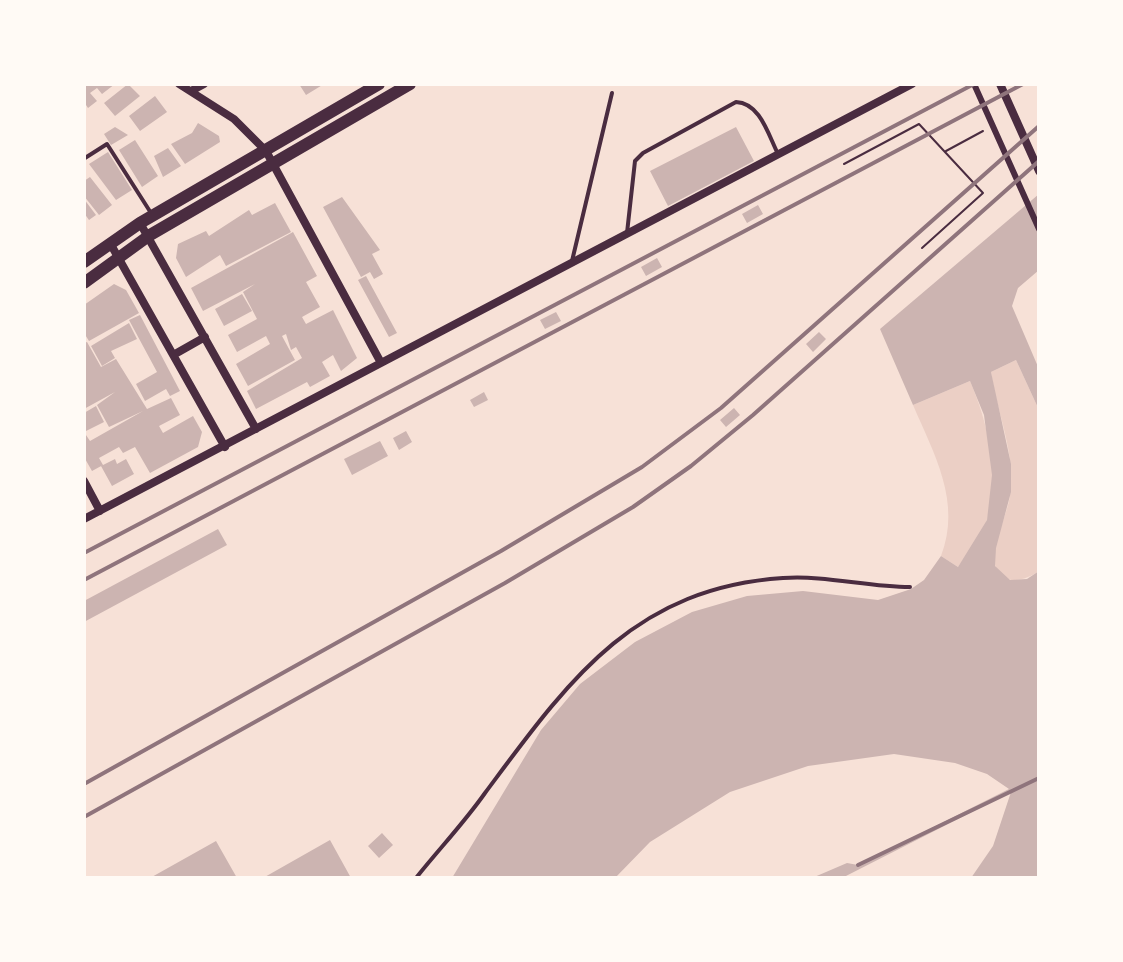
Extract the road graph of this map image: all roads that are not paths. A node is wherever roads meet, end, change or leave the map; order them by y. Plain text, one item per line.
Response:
1 (179, 84) edge
2 (204, 84) edge
3 (379, 84) edge
4 (410, 84) edge
5 (912, 84) edge
6 (974, 84) edge
7 (1000, 84) edge
8 (191, 91) junction
9 (612, 93) dead end
10 (266, 151) junction
11 (778, 154) junction
12 (85, 158) edge
13 (274, 165) junction
14 (1039, 171) edge
15 (153, 215) junction
16 (140, 223) junction
17 (1039, 229) edge
18 (627, 233) junction
19 (150, 235) junction
20 (110, 243) junction
21 (120, 255) junction
22 (572, 261) junction
23 (84, 262) edge
24 (84, 283) edge
25 (205, 337) junction
26 (175, 354) junction
27 (380, 361) junction
28 (256, 429) junction
29 (225, 447) junction
30 (84, 481) edge
31 (100, 511) junction
32 (84, 519) edge
33 (910, 587) dead end
34 (416, 878) edge

1 - 8 street
2 - 8 street
3 - 10 main road
4 - 13 main road
5 - 11 street
6 - 17 street
7 - 14 street
8 - 10 street
9 - 22 lane
10 - 13 street
10 - 15 main road
11 - 18 street
11 - 18 lane
12 - 15 lane
13 - 19 main road
13 - 27 street
15 - 16 main road
16 - 19 street
16 - 20 main road
18 - 22 street
19 - 21 main road
19 - 25 street
20 - 21 street
20 - 23 main road
21 - 24 main road
21 - 26 street
22 - 27 street
25 - 26 street
25 - 28 street
26 - 29 street
27 - 28 street
28 - 29 street
29 - 31 street
30 - 31 street
31 - 32 street
33 - 34 lane

